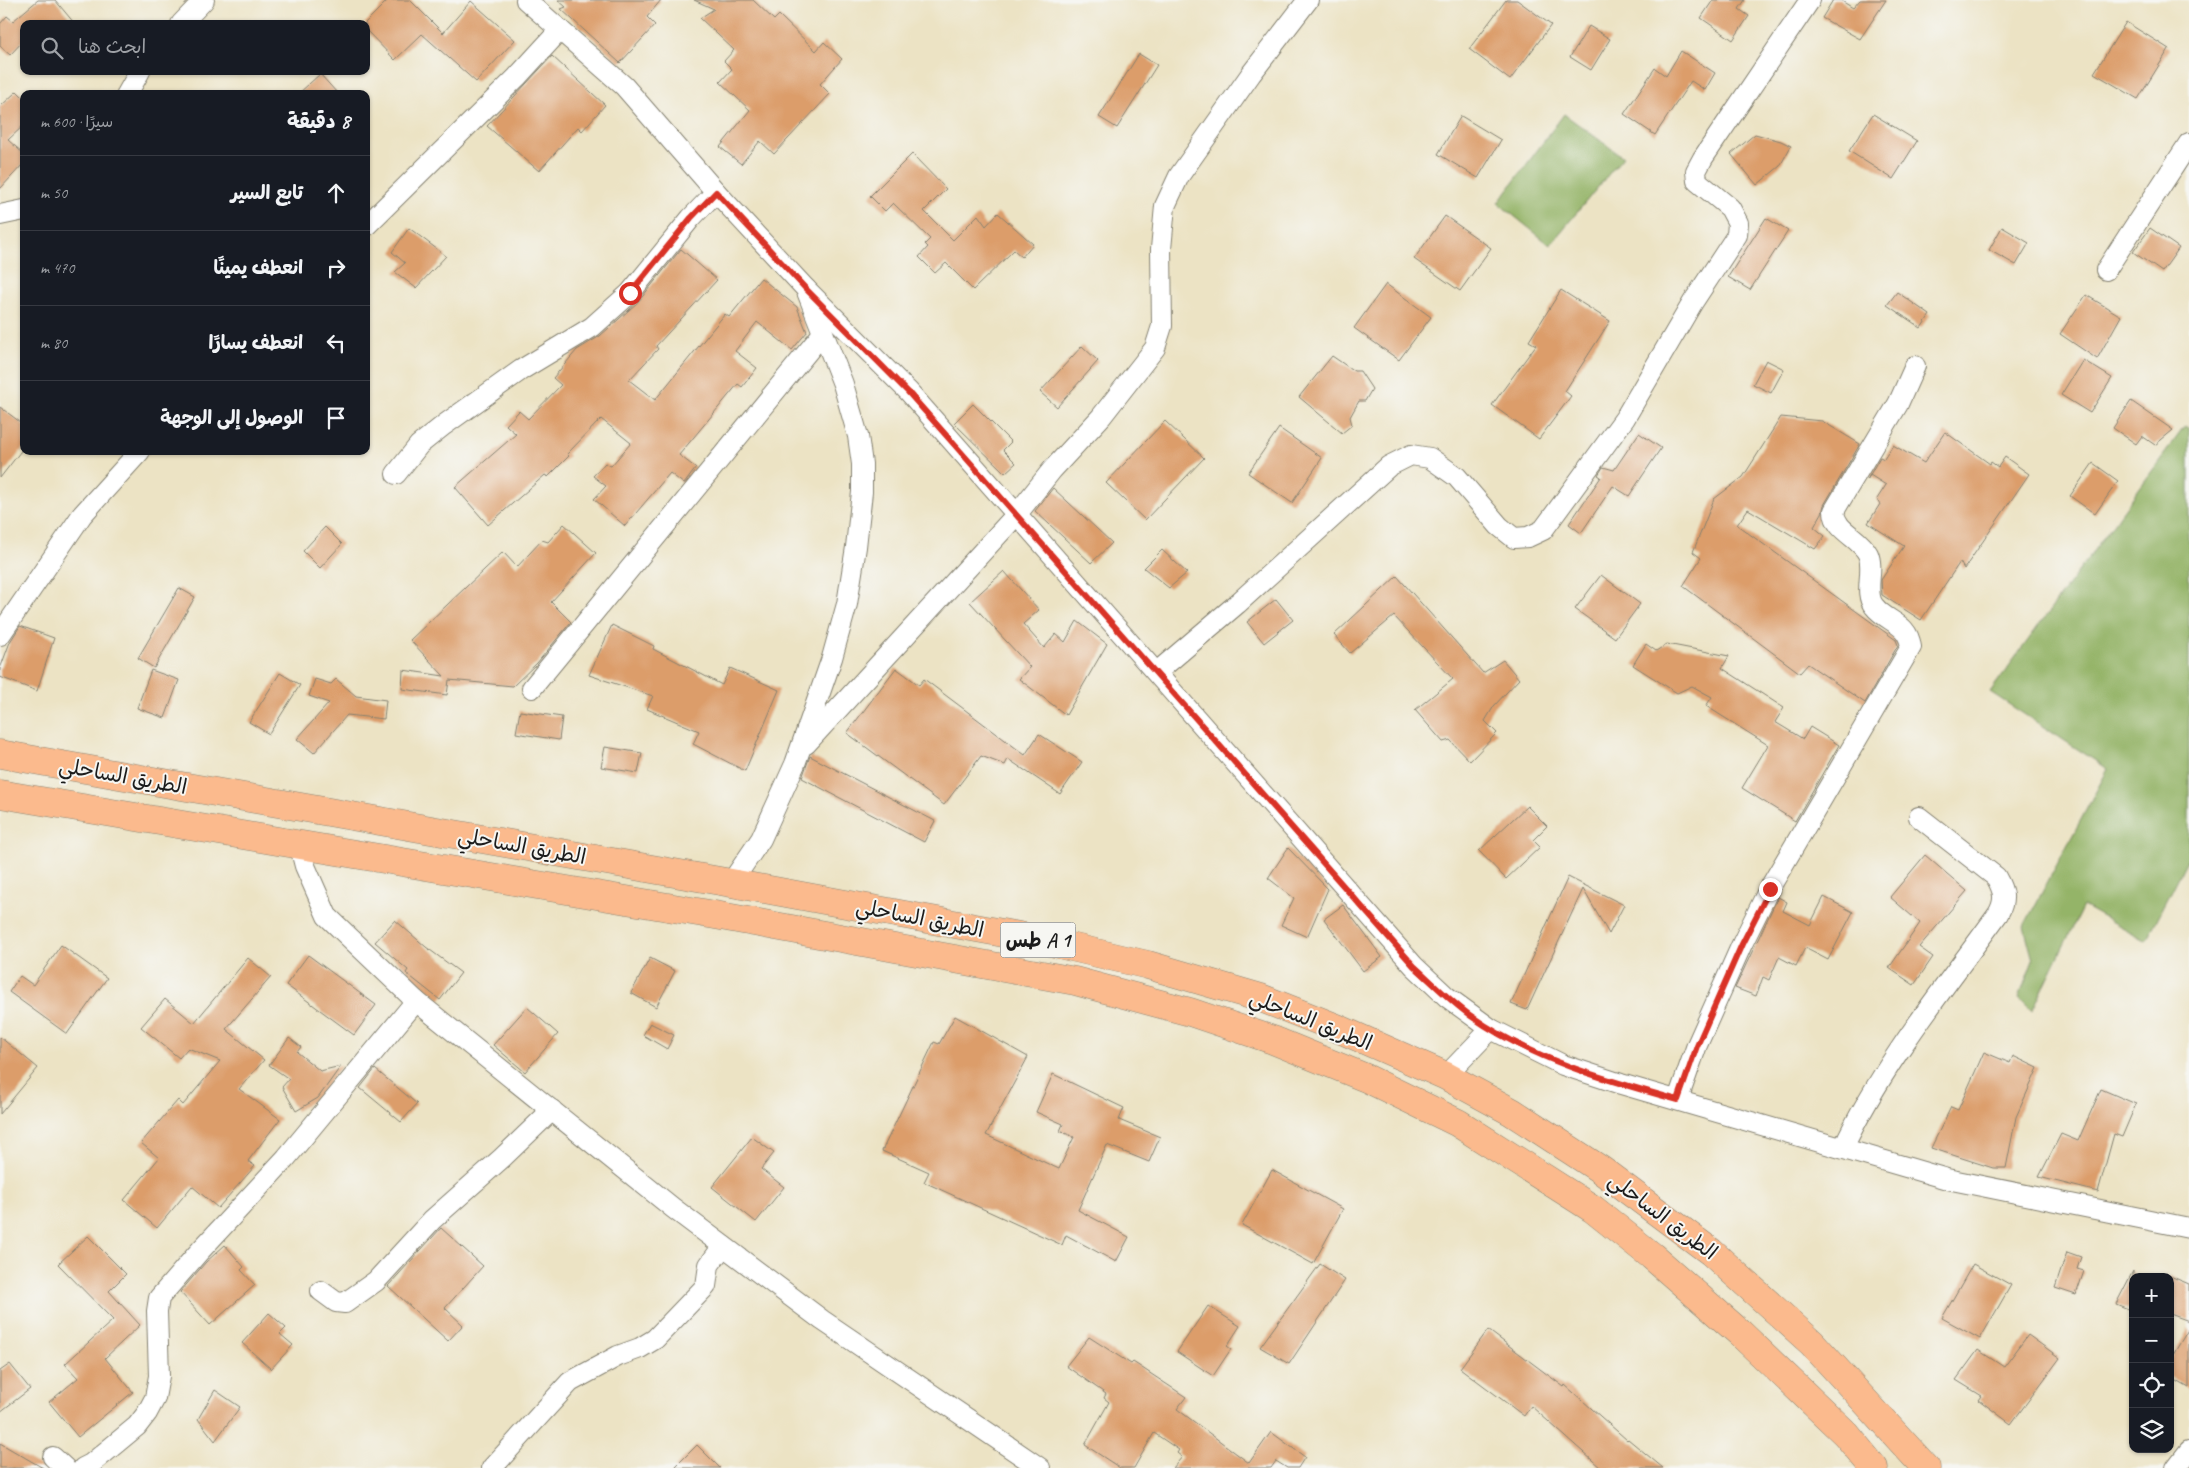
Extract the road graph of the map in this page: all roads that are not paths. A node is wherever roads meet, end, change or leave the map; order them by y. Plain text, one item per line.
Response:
1 (204, 0) edge
2 (526, 0) edge
3 (1308, 0) edge
4 (1810, 0) edge
5 (185, 20) edge
6 (560, 30) junction
7 (138, 75) edge
8 (129, 90) edge
9 (2189, 143) edge
10 (716, 192) junction
11 (20, 211) edge
12 (0, 215) edge
13 (370, 222) edge
14 (2106, 270) dead end
15 (806, 289) junction
16 (823, 333) junction
17 (1916, 366) dead end
18 (136, 455) edge
19 (396, 474) dead end
20 (1017, 514) junction
21 (0, 635) edge
22 (1157, 672) junction
23 (532, 688) dead end
24 (800, 751) junction
25 (0, 754) edge
26 (0, 794) edge
27 (1919, 817) dead end
28 (298, 843) junction
29 (731, 883) junction
30 (416, 1001) junction
31 (1491, 1029) junction
32 (1446, 1076) junction
33 (1678, 1100) junction
34 (552, 1110) junction
35 (1843, 1148) junction
36 (2189, 1228) edge
37 (723, 1246) junction
38 (321, 1291) dead end
39 (2189, 1451) edge
40 (82, 1468) edge
41 (492, 1468) edge
42 (1040, 1468) edge
43 (1874, 1468) edge
44 (1926, 1468) edge
45 (2176, 1468) edge

1 - 5 street
2 - 6 street
3 - 20 street
4 - 22 street
6 - 10 street
6 - 13 street
7 - 8 street
9 - 14 street
10 - 15 street
10 - 19 street
11 - 12 street
15 - 16 street
15 - 20 street
16 - 23 street
16 - 24 street
17 - 33 street
18 - 21 street
20 - 22 street
20 - 24 street
22 - 31 street
24 - 29 street
25 - 29 highway, الطريق الساحلي / طس A 1
26 - 28 highway, الطريق الساحلي / طس A 1
27 - 35 street
28 - 30 street
28 - 43 highway, الطريق الساحلي / طس A 1
29 - 32 highway, الطريق الساحلي / طس A 1
30 - 34 street
30 - 40 street
31 - 32 street
31 - 33 street
32 - 44 highway, الطريق الساحلي / طس A 1
33 - 35 street
34 - 37 street
34 - 38 street
35 - 36 street
37 - 41 street
37 - 42 street
39 - 45 street

